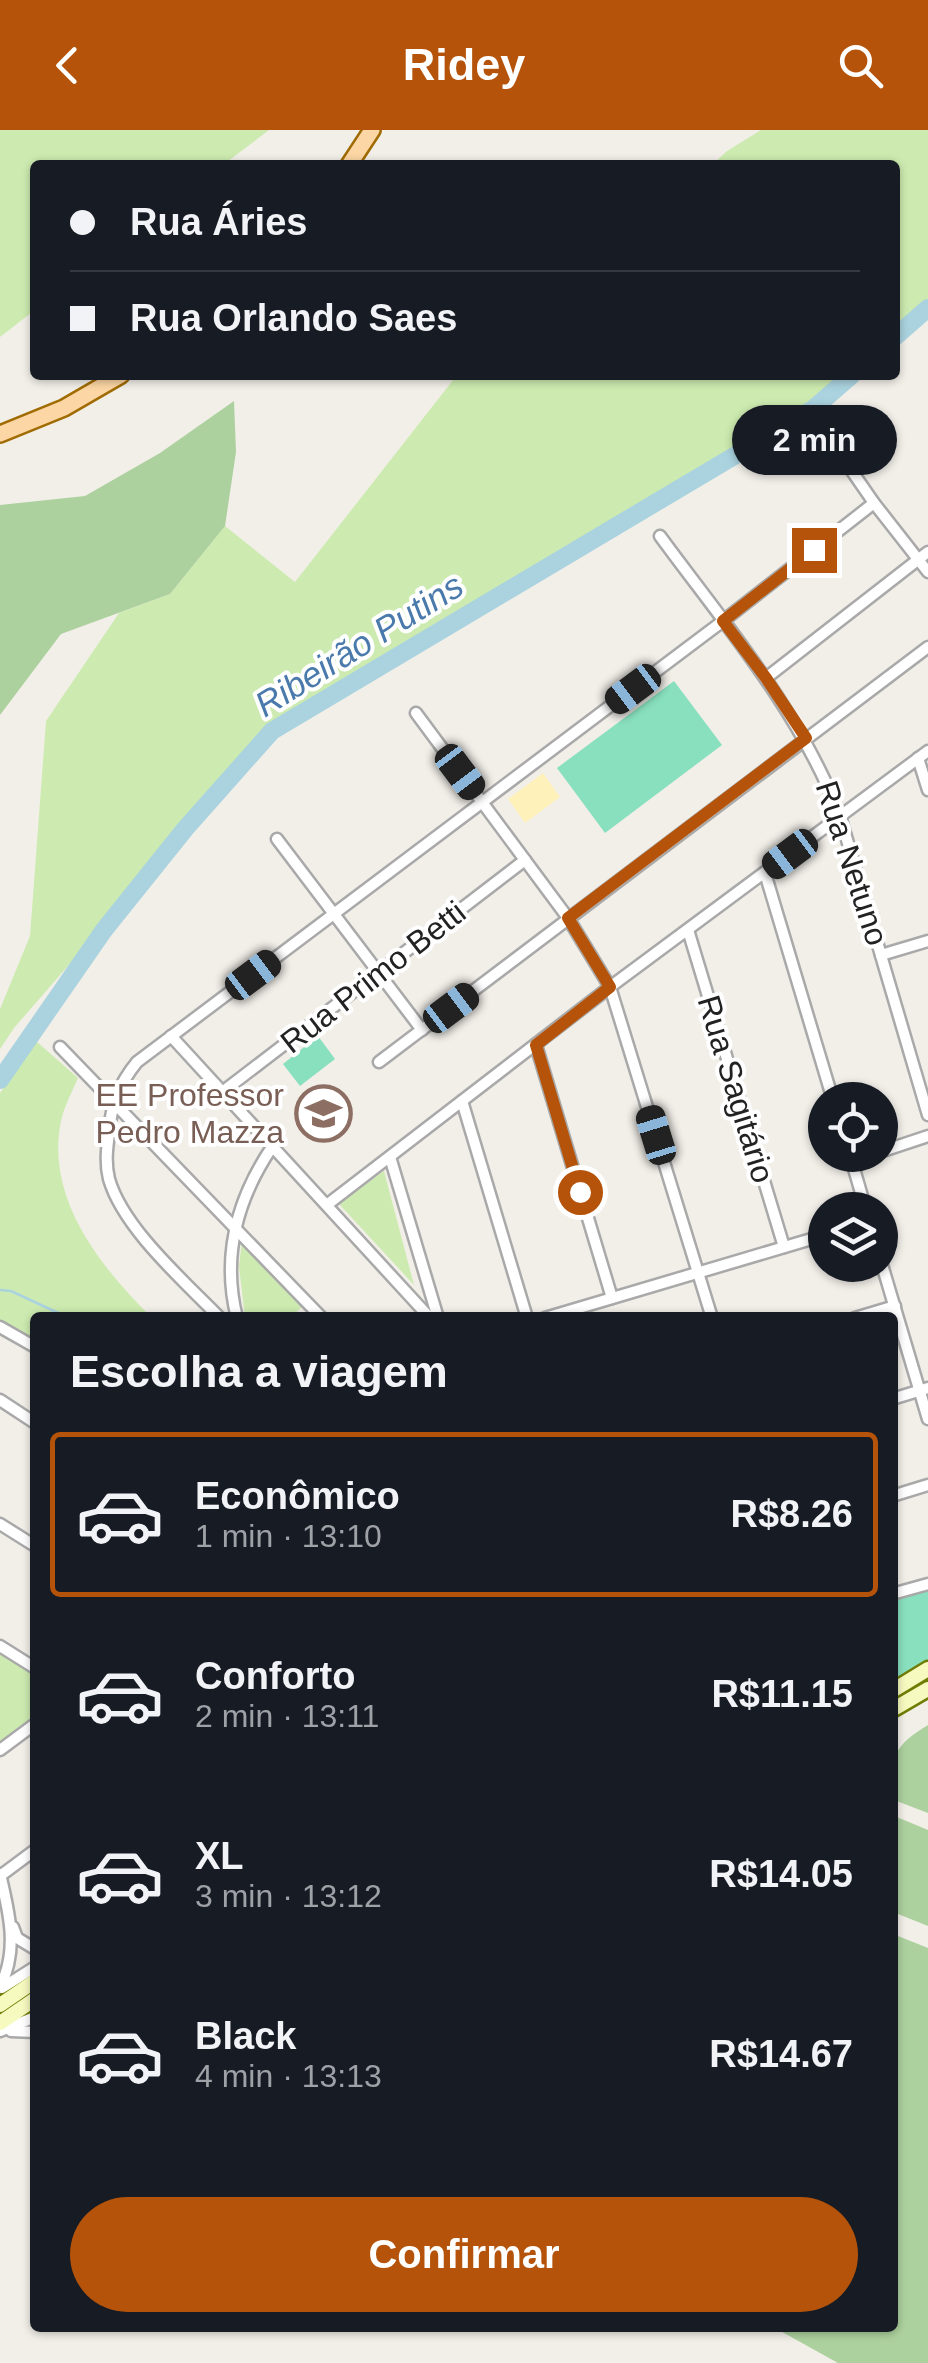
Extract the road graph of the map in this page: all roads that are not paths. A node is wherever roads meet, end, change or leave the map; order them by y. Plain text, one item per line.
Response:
1 (372, 130) edge
2 (352, 160) edge
3 (112, 380) edge
4 (0, 434) edge
5 (838, 451) dead end
6 (874, 504) junction
7 (660, 536) dead end
8 (923, 556) edge
9 (928, 572) edge
10 (723, 621) junction
11 (928, 647) edge
12 (766, 678) junction
13 (416, 713) dead end
14 (806, 738) junction
15 (923, 754) edge
16 (928, 790) edge
17 (482, 802) junction
18 (840, 816) junction
19 (277, 839) dead end
20 (525, 860) junction
21 (765, 873) junction
22 (336, 914) junction
23 (568, 918) junction
24 (688, 930) junction
25 (928, 942) edge
26 (882, 955) junction
27 (380, 972) junction
28 (610, 987) junction
29 (422, 1030) junction
30 (171, 1036) junction
31 (536, 1045) junction
32 (60, 1047) dead end
33 (379, 1062) dead end
34 (828, 1082) edge
35 (221, 1093) junction
36 (462, 1101) junction
37 (113, 1103) junction
38 (928, 1115) edge
39 (928, 1136) edge
40 (898, 1146) edge
41 (272, 1147) junction
42 (390, 1157) junction
43 (328, 1204) junction
44 (234, 1229) junction
45 (808, 1240) edge
46 (784, 1247) junction
47 (698, 1272) junction
48 (887, 1282) edge
49 (430, 1295) junction
50 (233, 1298) junction
51 (612, 1298) junction
52 (414, 1300) junction
53 (311, 1306) junction
54 (894, 1306) junction
55 (209, 1307) junction
56 (214, 1312) edge
57 (236, 1312) edge
58 (306, 1312) edge
59 (316, 1312) edge
60 (425, 1312) edge
61 (436, 1312) edge
62 (525, 1312) edge
63 (565, 1312) edge
64 (710, 1312) edge
65 (874, 1312) edge
66 (896, 1312) edge
67 (898, 1317) edge
68 (0, 1327) edge
69 (30, 1343) edge
70 (924, 1390) edge
71 (898, 1397) edge
72 (0, 1400) edge
73 (928, 1419) edge
74 (30, 1420) edge
75 (928, 1485) edge
76 (898, 1494) edge
77 (0, 1524) edge
78 (30, 1543) edge
79 (928, 1584) edge
80 (898, 1592) edge
81 (0, 1646) edge
82 (30, 1665) edge
83 (928, 1669) edge
84 (898, 1686) edge
85 (928, 1689) edge
86 (898, 1706) edge
87 (30, 1728) edge
88 (0, 1750) edge
89 (30, 1854) edge
90 (0, 1875) edge
91 (11, 1921) junction
92 (30, 1946) edge
93 (30, 1970) edge
94 (30, 1984) edge
95 (0, 1988) edge
96 (30, 2003) edge
97 (0, 2005) edge
98 (30, 2019) edge
99 (0, 2023) edge
100 (0, 2031) edge
101 (30, 2032) edge

1 - 2 main road
3 - 4 main road
5 - 6 street
6 - 8 street
6 - 10 street
7 - 10 street, Rua Netuno
8 - 9 street
8 - 12 street
10 - 12 street, Rua Netuno
10 - 17 street
11 - 14 street
12 - 14 street, Rua Netuno
13 - 17 street
14 - 18 street, Rua Netuno
14 - 23 street
15 - 16 street
15 - 18 street
17 - 20 street
17 - 22 street
18 - 21 street
18 - 26 street, Rua Netuno
19 - 22 street
20 - 23 street
20 - 27 street, Rua Primo Betti
21 - 24 street
21 - 34 street
22 - 27 street
22 - 30 street
23 - 28 street
23 - 29 street
24 - 28 street
24 - 46 street, Rua Sagitário
25 - 26 street
26 - 38 street, Rua Netuno
27 - 29 street
27 - 35 street, Rua Primo Betti
28 - 31 street
28 - 47 street
29 - 33 street
30 - 35 street
30 - 37 street
31 - 36 street
31 - 51 street
32 - 37 street
35 - 41 street
36 - 42 street
36 - 62 street
37 - 44 street
37 - 55 street
39 - 40 street
41 - 43 street
41 - 44 street
42 - 43 street
42 - 49 street
43 - 52 street
44 - 50 street
44 - 53 street
45 - 46 street
46 - 47 street
47 - 51 street
47 - 64 street
48 - 54 street
49 - 52 street
49 - 61 street
50 - 55 street
50 - 57 street
51 - 63 street
52 - 60 street
53 - 58 street
53 - 59 street
54 - 65 street
54 - 66 street
55 - 56 street
67 - 70 street
68 - 69 street
70 - 71 street
70 - 73 street
72 - 74 street
75 - 76 street
77 - 78 street
79 - 80 street
81 - 82 street
83 - 84 main road
85 - 86 main road
87 - 88 street
89 - 90 street
90 - 91 street
91 - 92 street
91 - 95 street
93 - 95 street
94 - 97 main road
96 - 99 main road
98 - 100 street
100 - 101 street

